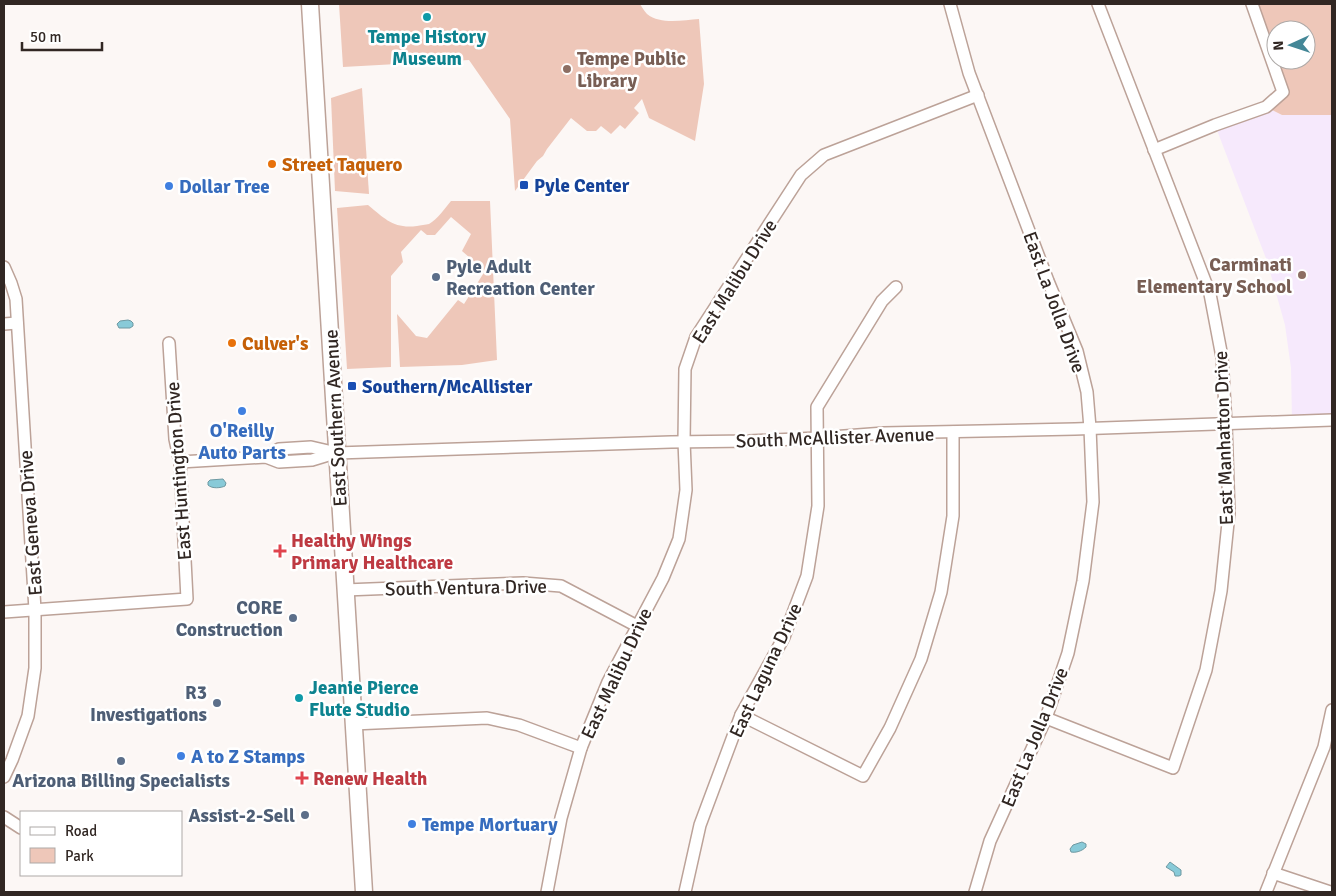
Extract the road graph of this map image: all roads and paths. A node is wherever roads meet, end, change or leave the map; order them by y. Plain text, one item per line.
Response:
1 (310, 4) edge
2 (950, 4) edge
3 (1098, 4) edge
4 (1252, 4) edge
5 (978, 95) junction
6 (1154, 150) junction
7 (4, 267) edge
8 (896, 287) dead end
9 (17, 323) junction
10 (4, 324) edge
11 (170, 343) dead end
12 (1332, 420) edge
13 (1226, 424) junction
14 (1090, 428) junction
15 (953, 432) junction
16 (818, 438) junction
17 (684, 441) junction
18 (337, 453) junction
19 (180, 462) junction
20 (345, 590) junction
21 (35, 610) junction
22 (4, 612) edge
23 (637, 626) junction
24 (1332, 710) edge
25 (741, 715) junction
26 (1046, 718) junction
27 (353, 724) junction
28 (581, 748) junction
29 (1328, 749) edge
30 (4, 777) edge
31 (4, 817) edge
32 (20, 827) edge
33 (1273, 874) junction
34 (364, 892) edge
35 (547, 892) edge
36 (685, 892) edge
37 (975, 892) edge
38 (1266, 892) edge
39 (1330, 892) edge

1 - 18 main road, East Southern Avenue
2 - 5 street, East La Jolla Drive
3 - 6 street, East Manhatton Drive
4 - 6 street
5 - 14 street, East La Jolla Drive
5 - 17 street, East Malibu Drive
6 - 13 street, East Manhatton Drive
7 - 9 street, East Geneva Drive
8 - 16 street, East Laguna Drive
9 - 10 street
9 - 21 street, East Geneva Drive
11 - 19 street, East Huntington Drive
12 - 13 street, South McAllister Avenue
13 - 14 street, South McAllister Avenue
13 - 26 street, East Manhatton Drive
14 - 15 street, South McAllister Avenue
14 - 26 street, East La Jolla Drive
15 - 16 street, South McAllister Avenue
15 - 25 street
16 - 17 street, South McAllister Avenue
16 - 25 street, East Laguna Drive
17 - 18 street, South McAllister Avenue
17 - 23 street, East Malibu Drive
18 - 19 street, South McAllister Avenue
18 - 20 main road, East Southern Avenue
19 - 21 street, East Huntington Drive
20 - 23 street, South Ventura Drive
20 - 27 main road, East Southern Avenue
21 - 22 street
21 - 30 street, East Geneva Drive
23 - 28 street, East Malibu Drive
24 - 29 street
25 - 36 street, East Laguna Drive
26 - 37 street, East La Jolla Drive
27 - 28 street
27 - 34 main road, East Southern Avenue
28 - 35 street, East Malibu Drive
29 - 33 street
31 - 32 street
33 - 38 street
33 - 39 street

